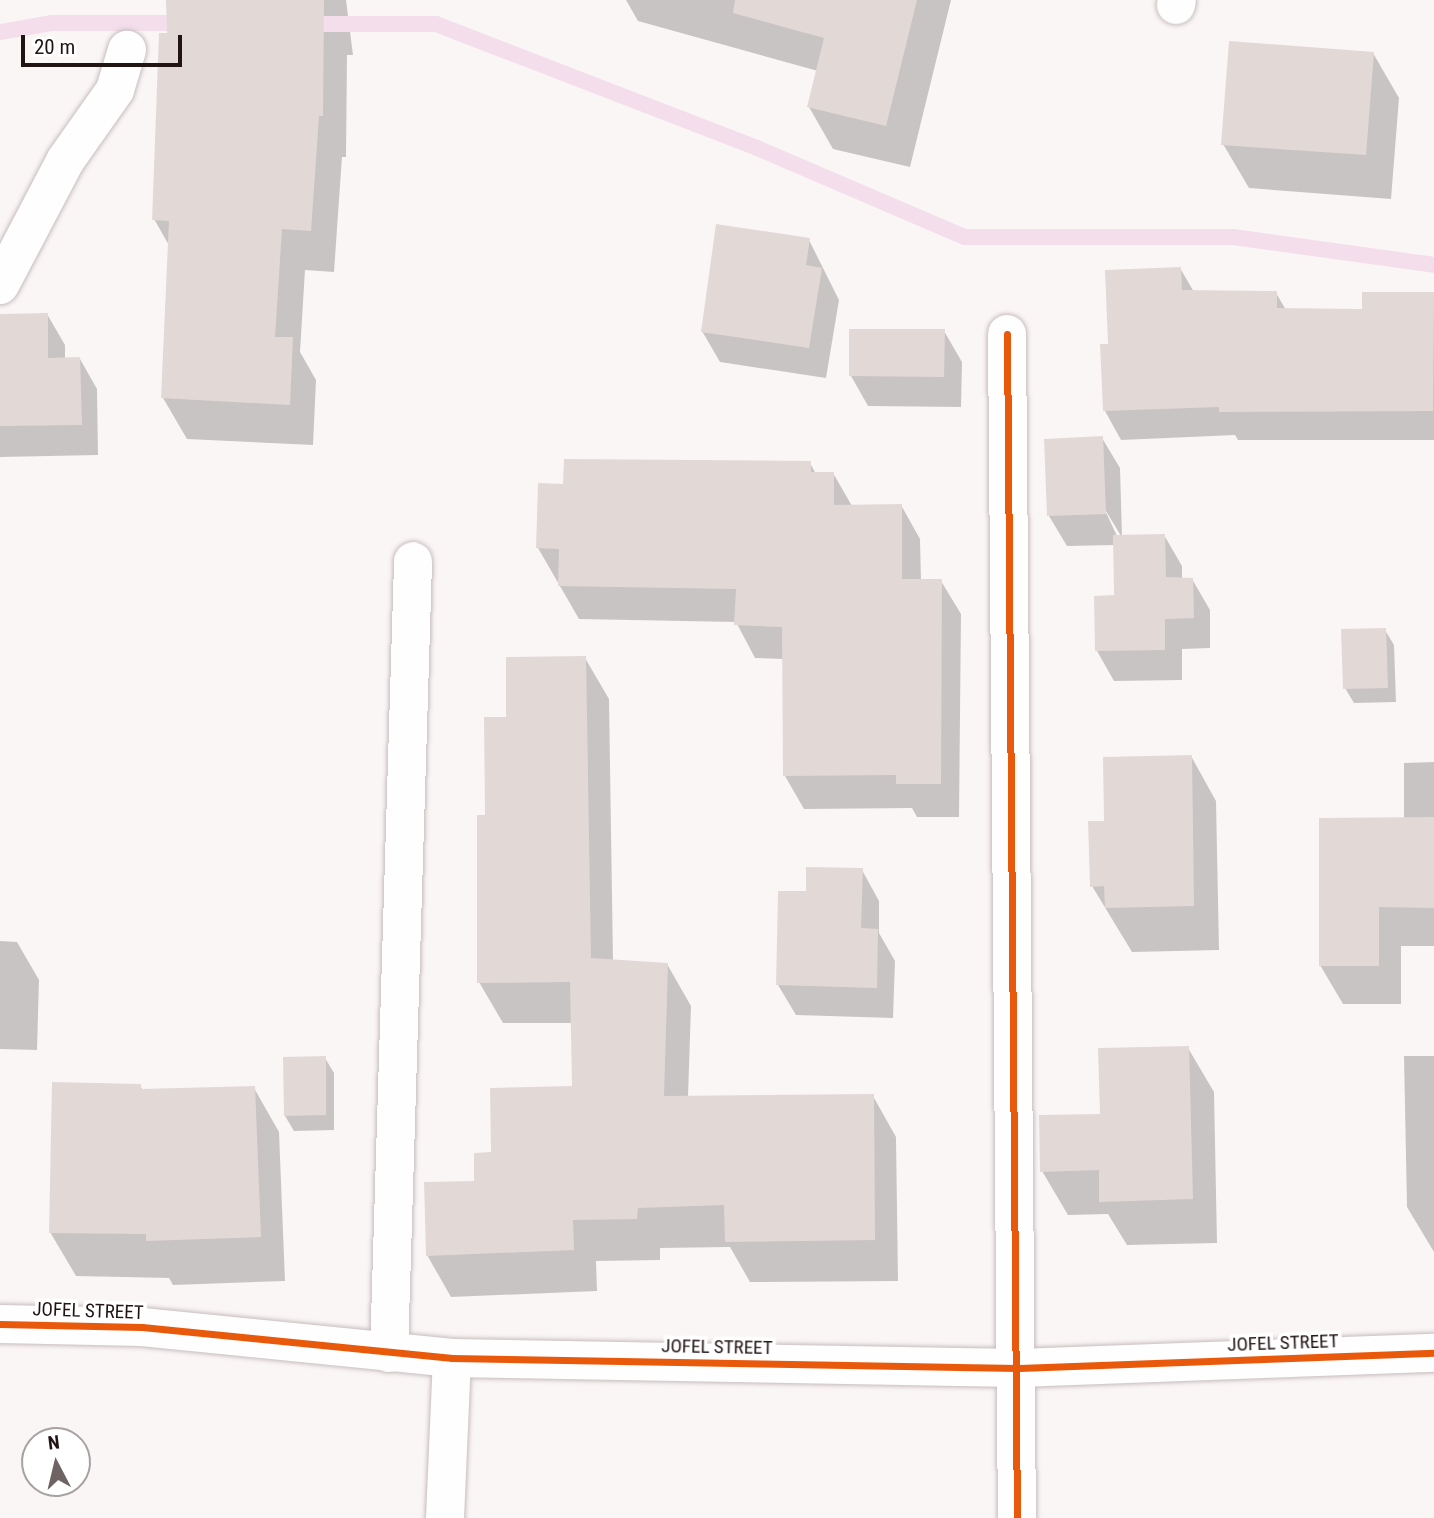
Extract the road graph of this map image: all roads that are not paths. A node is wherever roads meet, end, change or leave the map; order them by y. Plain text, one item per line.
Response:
1 (127, 50) dead end
2 (0, 285) edge
3 (1007, 334) dead end
4 (413, 561) dead end
5 (0, 1324) edge
6 (388, 1353) junction
7 (1434, 1353) edge
8 (452, 1358) junction
9 (1019, 1368) junction
10 (445, 1518) edge
11 (1017, 1518) edge

1 - 2 street
3 - 9 street
4 - 6 street
5 - 6 street, JOFEL STREET
6 - 8 street, JOFEL STREET
7 - 9 street, JOFEL STREET
8 - 9 street, JOFEL STREET
8 - 10 street
9 - 11 street

